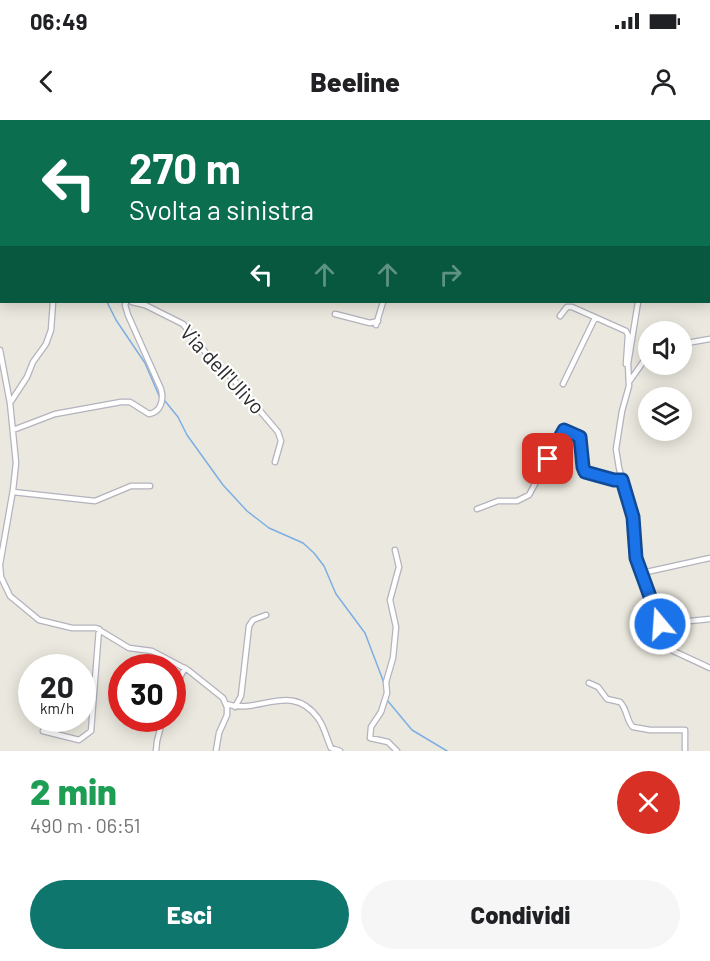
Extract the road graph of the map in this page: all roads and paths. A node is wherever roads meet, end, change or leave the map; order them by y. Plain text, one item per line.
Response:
1 (53, 303) edge
2 (126, 303) edge
3 (135, 303) edge
4 (383, 303) edge
5 (638, 303) edge
6 (335, 314) dead end
7 (560, 316) dead end
8 (595, 318) junction
9 (710, 339) edge
10 (692, 342) edge
11 (0, 350) edge
12 (638, 370) edge
13 (563, 384) dead end
14 (629, 384) junction
15 (10, 403) junction
16 (13, 430) junction
17 (275, 462) dead end
18 (622, 480) junction
19 (150, 486) dead end
20 (13, 492) junction
21 (477, 509) dead end
22 (1, 545) edge
23 (395, 550) dead end
24 (710, 558) edge
25 (0, 565) edge
26 (0, 573) edge
27 (642, 573) junction
28 (266, 615) dead end
29 (710, 619) edge
30 (660, 624) junction
31 (99, 629) junction
32 (158, 654) edge
33 (96, 667) edge
34 (710, 668) edge
35 (186, 670) edge
36 (589, 683) dead end
37 (226, 704) junction
38 (235, 707) junction
39 (47, 732) edge
40 (90, 732) edge
41 (159, 732) edge
42 (156, 751) edge
43 (216, 751) edge
44 (340, 751) edge
45 (397, 751) edge
46 (685, 751) edge

1 - 15 street
2 - 16 street
3 - 17 street, Via dell'Ulivo
4 - 6 street
5 - 14 street
7 - 8 street
8 - 13 street
8 - 14 street
9 - 10 street
11 - 15 street
12 - 14 street
14 - 18 street
15 - 16 street
16 - 20 street
18 - 21 street
18 - 27 street
19 - 20 street
20 - 22 street
22 - 25 street
23 - 45 street
24 - 27 street
25 - 26 street
26 - 31 street
27 - 30 street
28 - 38 street
29 - 30 street
30 - 34 street
31 - 32 street
31 - 33 street
35 - 37 street
36 - 46 street
37 - 38 street
37 - 43 street
38 - 44 street
39 - 40 street
41 - 42 street

